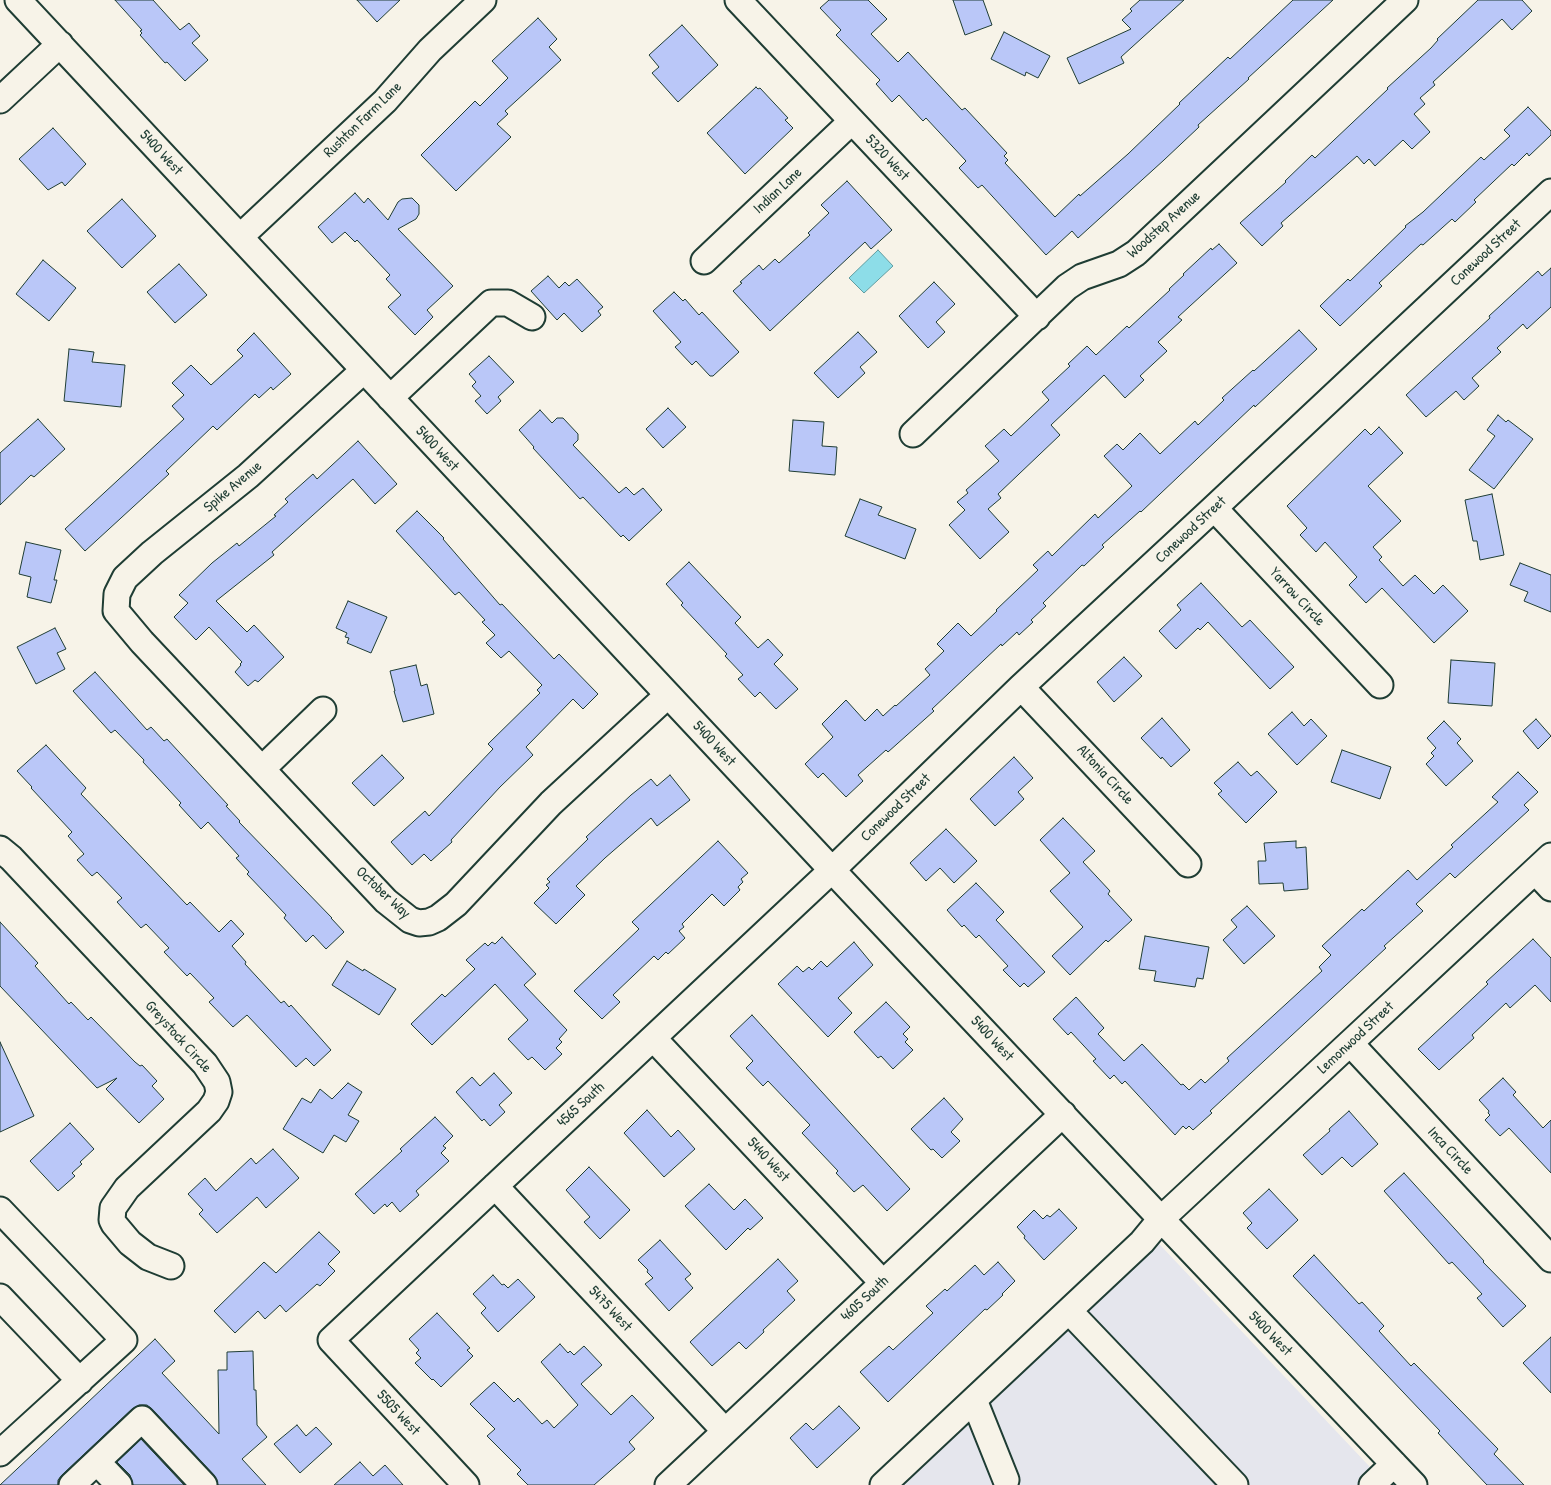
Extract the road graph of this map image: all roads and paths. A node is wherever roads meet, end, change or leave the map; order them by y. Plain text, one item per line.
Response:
1 (18, 0) edge
2 (483, 0) edge
3 (738, 0) edge
4 (1405, 0) edge
5 (60, 44) junction
6 (0, 100) edge
7 (852, 121) junction
8 (1551, 192) edge
9 (240, 237) junction
10 (704, 261) dead end
11 (532, 317) dead end
12 (1037, 317) junction
13 (364, 370) junction
14 (390, 398) junction
15 (913, 434) dead end
16 (1214, 508) junction
17 (116, 611) joint
18 (1380, 685) dead end
19 (1021, 686) junction
20 (668, 695) junction
21 (323, 710) dead end
22 (262, 769) junction
23 (0, 849) edge
24 (1188, 864) dead end
25 (832, 870) junction
26 (1546, 871) edge
27 (653, 1038) junction
28 (1350, 1044) junction
29 (1063, 1114) junction
30 (494, 1186) junction
31 (0, 1210) edge
32 (1161, 1220) junction
33 (1551, 1258) edge
34 (171, 1266) dead end
35 (883, 1283) junction
36 (0, 1298) edge
37 (1070, 1311) junction
38 (330, 1340) joint
39 (80, 1381) junction
40 (974, 1400) junction
41 (725, 1431) junction
42 (0, 1453) edge
43 (97, 1462) junction
44 (1394, 1464) junction
45 (1006, 1480) dead end
46 (72, 1485) edge
47 (119, 1485) edge
48 (204, 1485) edge
49 (466, 1485) edge
50 (668, 1485) edge
51 (883, 1485) edge
52 (1235, 1485) edge
53 (1372, 1485) edge
54 (1414, 1485) edge

1 - 5 street, 5400 West
2 - 9 street, Rushton Farm Lane
3 - 7 street, 5320 West
4 - 12 street, Woodstep Avenue
5 - 6 street
5 - 9 street, 5400 West
7 - 10 street, Indian Lane
7 - 12 street, 5320 West
8 - 16 street, Conewood Street
9 - 13 street, 5400 West
11 - 14 street
12 - 15 street, Woodstep Avenue
13 - 14 street, 5400 West
13 - 17 street, Spike Avenue
14 - 20 street, 5400 West
16 - 18 street, Yarrow Circle
16 - 19 street, Conewood Street
17 - 22 street, October Way
19 - 24 street, Altonia Circle
19 - 25 street, Conewood Street
20 - 22 street, October Way
20 - 25 street, 5400 West
21 - 22 street
23 - 34 street, Greystock Circle
25 - 27 street, 4565 South
25 - 29 street, 5400 West
26 - 28 street, Lemonwood Street
27 - 30 street, 4565 South
27 - 35 street, 5440 West
28 - 32 street, Lemonwood Street
28 - 33 street, Inca Circle
29 - 32 street, 5400 West
29 - 35 street, 4605 South
30 - 38 street, 4565 South
30 - 41 street, 5475 West
31 - 39 street
32 - 37 street, Lemonwood Street
32 - 44 street, 5400 West
35 - 41 street, 4605 South
36 - 39 street
37 - 40 street, Lemonwood Street
37 - 52 street
38 - 49 street, 5505 West
39 - 42 street
40 - 45 street
40 - 51 street, Lemonwood Street
41 - 50 street, 4605 South
43 - 46 street
43 - 47 street
43 - 48 street
44 - 53 street
44 - 54 street, 5400 West

